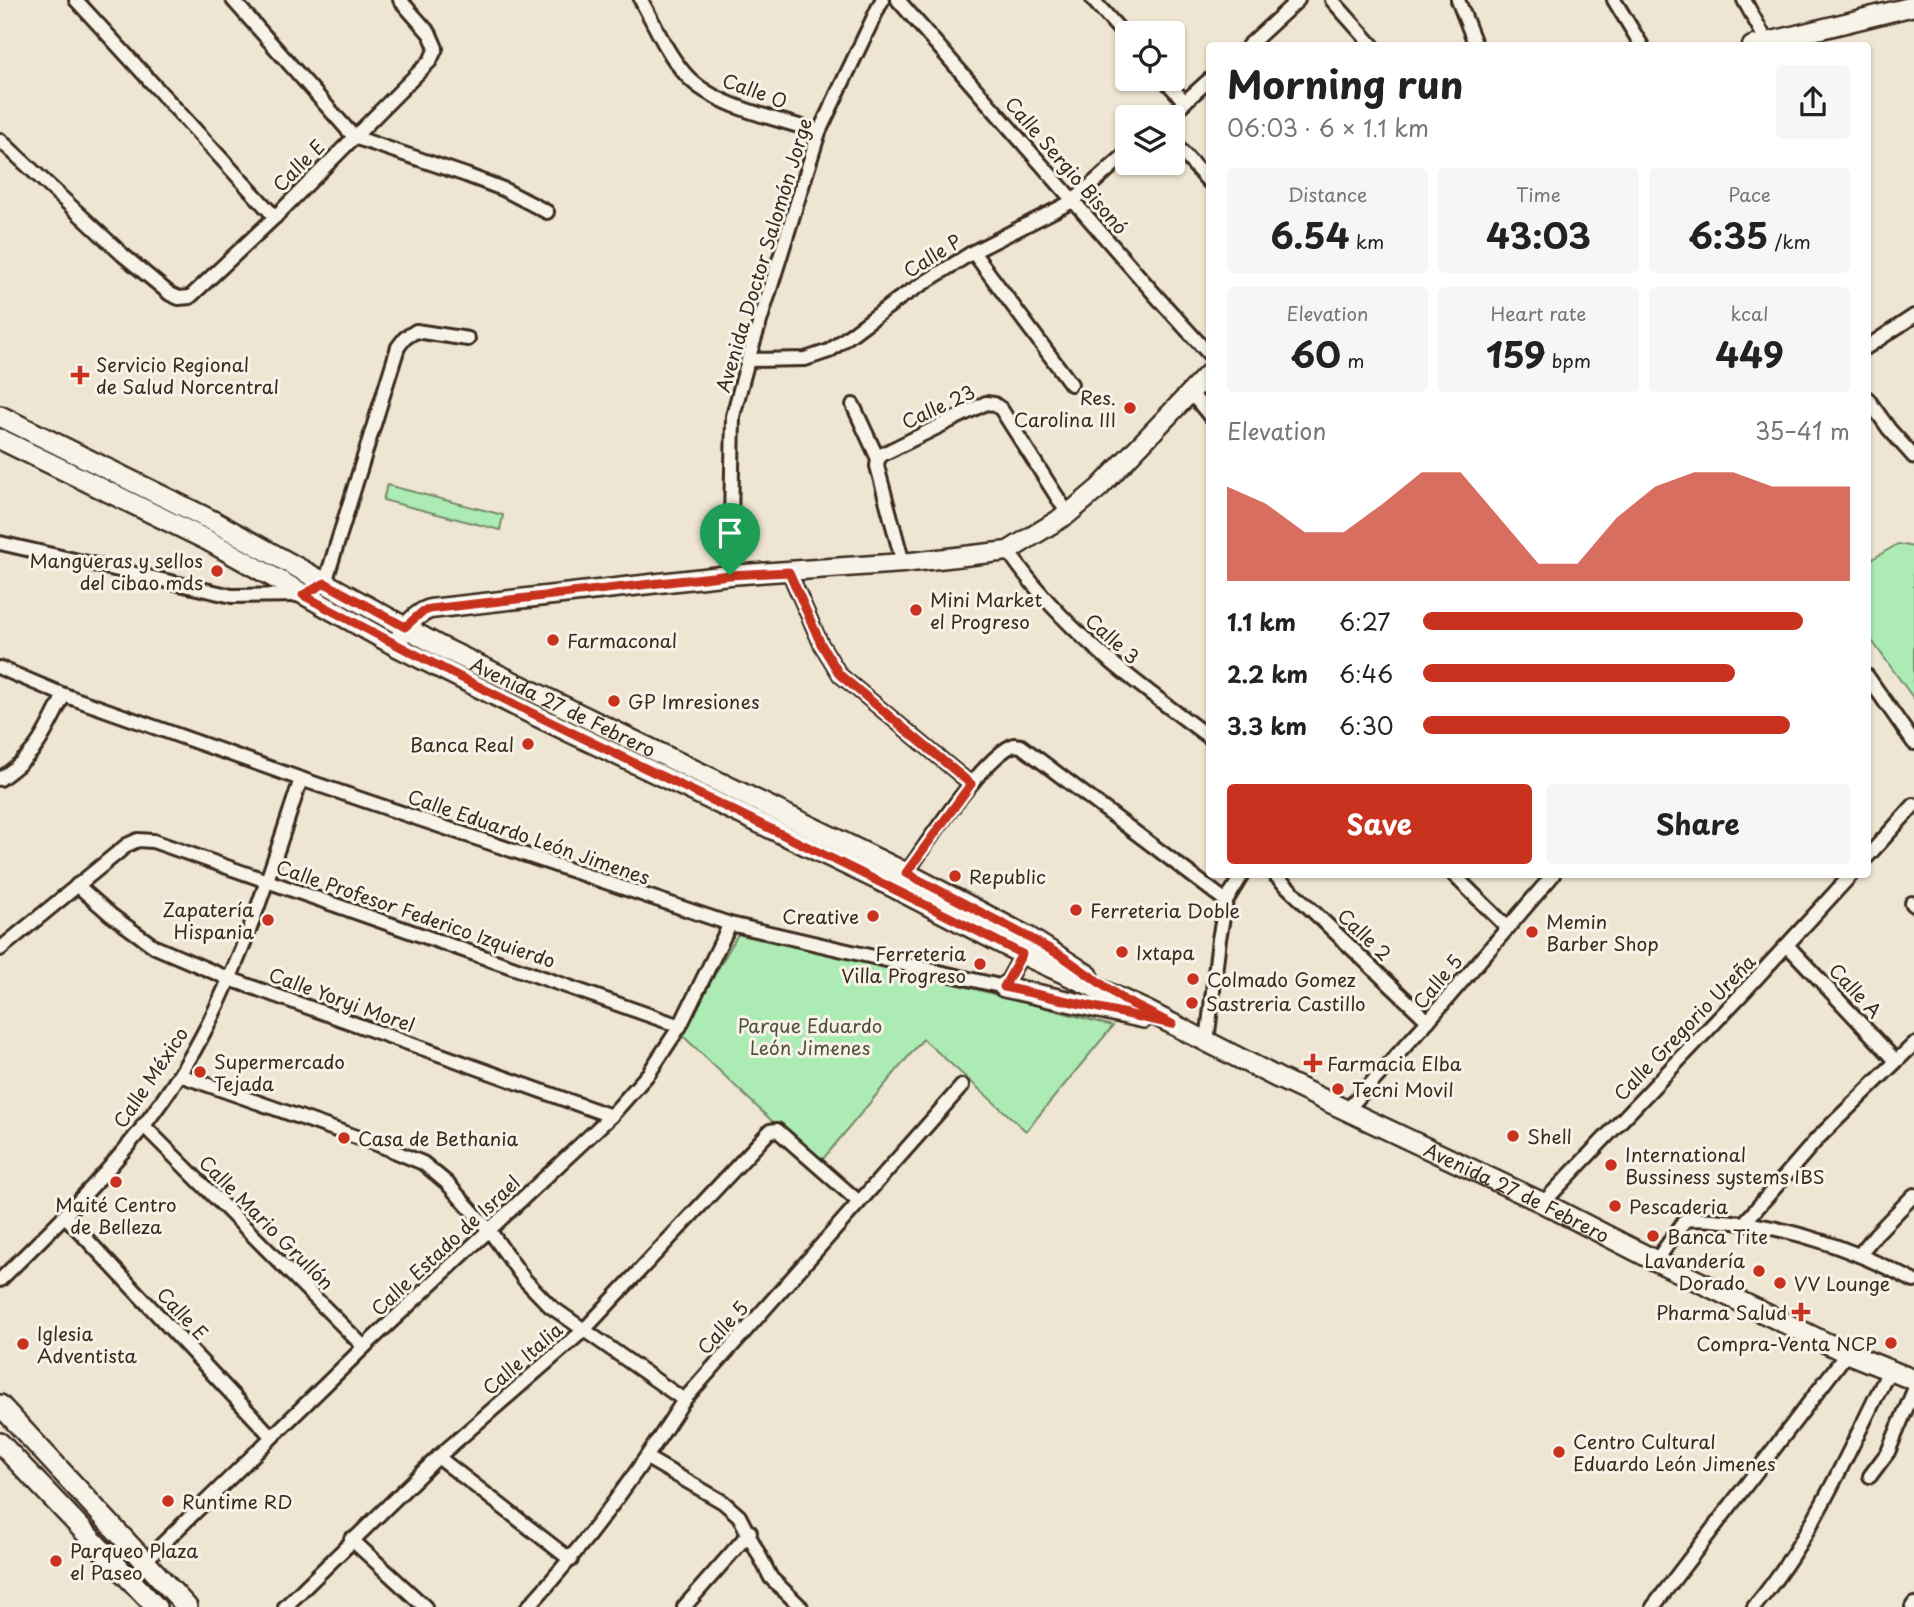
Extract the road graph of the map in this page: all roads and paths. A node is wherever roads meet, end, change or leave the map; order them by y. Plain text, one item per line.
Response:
1 (76, 0) edge
2 (233, 0) edge
3 (400, 0) edge
4 (641, 0) edge
5 (882, 0) edge
6 (898, 0) edge
7 (1093, 0) edge
8 (1332, 0) edge
9 (1458, 0) edge
10 (1614, 0) edge
11 (1744, 0) edge
12 (1294, 1) edge
13 (1914, 6) edge
14 (1115, 25) edge
15 (1252, 42) edge
16 (1370, 42) edge
17 (1474, 42) edge
18 (1640, 42) edge
19 (1758, 42) edge
20 (1767, 42) edge
21 (1206, 83) edge
22 (1175, 91) edge
23 (1185, 102) junction
24 (1182, 105) edge
25 (819, 132) junction
26 (354, 137) junction
27 (0, 140) edge
28 (1185, 155) edge
29 (1115, 164) edge
30 (1206, 179) edge
31 (1073, 201) junction
32 (547, 212) dead end
33 (275, 216) junction
34 (973, 252) junction
35 (1913, 318) edge
36 (468, 339) dead end
37 (1871, 344) edge
38 (1206, 351) edge
39 (748, 360) junction
40 (1206, 376) edge
41 (1071, 384) dead end
42 (1191, 393) junction
43 (1871, 404) edge
44 (853, 405) dead end
45 (1206, 411) edge
46 (0, 416) edge
47 (0, 439) edge
48 (1914, 457) edge
49 (878, 459) junction
50 (1068, 514) junction
51 (0, 543) edge
52 (1008, 551) junction
53 (904, 564) junction
54 (789, 572) junction
55 (730, 575) junction
56 (325, 583) junction
57 (303, 595) junction
58 (405, 627) junction
59 (396, 646) junction
60 (0, 668) edge
61 (1871, 682) edge
62 (64, 695) junction
63 (1206, 735) edge
64 (1914, 743) edge
65 (0, 779) edge
66 (301, 779) junction
67 (971, 784) junction
68 (1914, 806) edge
69 (1871, 853) edge
70 (906, 873) junction
71 (1240, 878) edge
72 (1278, 878) edge
73 (1457, 878) edge
74 (1550, 878) edge
75 (1848, 878) edge
76 (267, 881) junction
77 (77, 885) junction
78 (1226, 901) junction
79 (730, 924) junction
80 (1508, 928) junction
81 (1787, 945) junction
82 (1026, 946) junction
83 (0, 949) edge
84 (230, 979) junction
85 (1004, 987) junction
86 (1428, 1021) junction
87 (1172, 1024) junction
88 (680, 1026) junction
89 (1207, 1042) junction
90 (1914, 1044) edge
91 (1896, 1061) junction
92 (180, 1075) junction
93 (962, 1086) dead end
94 (1347, 1110) junction
95 (611, 1116) junction
96 (143, 1125) junction
97 (1914, 1195) edge
98 (859, 1202) junction
99 (1543, 1203) junction
100 (66, 1216) junction
101 (1745, 1222) junction
102 (489, 1230) junction
103 (1859, 1255) junction
104 (1656, 1261) junction
105 (0, 1280) edge
106 (1914, 1280) edge
107 (584, 1330) junction
108 (364, 1347) junction
109 (1847, 1353) junction
110 (1889, 1371) junction
111 (1914, 1380) edge
112 (1914, 1390) edge
113 (684, 1400) junction
114 (0, 1405) edge
115 (271, 1436) junction
116 (0, 1443) edge
117 (438, 1457) junction
118 (647, 1458) junction
119 (1870, 1476) dead end
120 (750, 1532) junction
121 (351, 1539) junction
122 (571, 1560) junction
123 (144, 1562) junction
124 (156, 1607) edge
125 (187, 1607) edge
126 (285, 1607) edge
127 (425, 1607) edge
128 (528, 1607) edge
129 (684, 1607) edge
130 (800, 1607) edge
131 (1653, 1607) edge
132 (1754, 1607) edge

1 - 33 street
2 - 26 street
3 - 26 street, Calle E
4 - 25 street, Calle O
5 - 25 street, Avenida Doctor Salomón Jorge
6 - 31 street, Calle Sergio Bisonó
7 - 14 street
8 - 16 street
9 - 17 street
10 - 18 street
11 - 19 street
12 - 15 street
13 - 20 street
21 - 23 street
22 - 23 street
23 - 24 street
25 - 39 street, Avenida Doctor Salomón Jorge
26 - 32 street
26 - 33 street, Calle E
27 - 33 street, Calle E
28 - 30 street
29 - 31 street, Calle P
31 - 34 street, Calle P
31 - 38 street, Calle Sergio Bisonó
34 - 39 street, Calle P
34 - 41 street
35 - 37 street
36 - 56 street
39 - 55 street, Avenida Doctor Salomón Jorge
40 - 42 street
42 - 45 street
42 - 50 street
43 - 48 street
44 - 49 street
46 - 56 main road, Avenida 27 de Febrero
47 - 57 main road, Avenida 27 de Febrero
49 - 50 street, Calle 23
49 - 53 street
50 - 52 street
51 - 57 street
52 - 53 street
52 - 63 street, Calle 3
53 - 54 street
54 - 55 street
54 - 67 street
55 - 58 street
56 - 57 street
56 - 58 main road, Avenida 27 de Febrero
57 - 59 main road, Avenida 27 de Febrero
58 - 59 street
58 - 70 main road, Avenida 27 de Febrero
59 - 82 main road, Avenida 27 de Febrero
60 - 62 street, Calle Eduardo León Jimenes
61 - 64 street
62 - 65 street
62 - 66 street, Calle Eduardo León Jimenes
66 - 76 street, Calle México
66 - 79 street, Calle Eduardo León Jimenes
67 - 70 street
67 - 78 street
68 - 69 street
70 - 82 main road, Avenida 27 de Febrero
71 - 78 street
72 - 86 street, Calle 2
73 - 80 street
74 - 80 street, Calle 5
75 - 81 street, Calle Gregorio Ureña
76 - 77 street, Calle Profesor Federico Izquierdo
76 - 84 street, Calle México
76 - 88 street, Calle Profesor Federico Izquierdo
77 - 83 street
77 - 84 street, Calle Yoryi Morel
78 - 89 street
79 - 85 street, Calle Eduardo León Jimenes
79 - 88 street, Calle Estado de Israel
80 - 86 street, Calle 5
81 - 91 street, Calle A
81 - 99 street, Calle Gregorio Ureña
82 - 85 street
82 - 87 main road, Avenida 27 de Febrero
84 - 92 street, Calle México
84 - 95 street, Calle Yoryi Morel
85 - 87 main road
86 - 94 street, Calle 5
87 - 89 main road, Avenida 27 de Febrero
88 - 95 street, Calle Estado de Israel
89 - 94 main road, Avenida 27 de Febrero
90 - 91 street
91 - 101 street
92 - 96 street, Calle México
92 - 102 street
93 - 98 street, Calle 5
94 - 99 main road, Avenida 27 de Febrero
95 - 102 street, Calle Estado de Israel
96 - 100 street, Calle México
96 - 108 street, Calle Mario Grullón
97 - 103 street
98 - 107 street, Calle Italia
98 - 113 street, Calle 5
99 - 104 main road, Avenida 27 de Febrero
100 - 105 street, Calle México
100 - 115 street, Calle E
101 - 103 street
101 - 104 street
102 - 107 street
102 - 108 street, Calle Estado de Israel
103 - 106 street
104 - 109 main road, Avenida 27 de Febrero
107 - 113 street
107 - 117 street, Calle Italia
108 - 115 street, Calle Estado de Israel
109 - 110 main road, Avenida 27 de Febrero
109 - 131 street
110 - 111 main road, Avenida 27 de Febrero
110 - 132 street
112 - 119 street
113 - 118 street, Calle 5
114 - 123 main road
115 - 123 street, Calle Estado de Israel
116 - 124 main road
117 - 121 street, Calle Italia
117 - 122 street
118 - 120 street
118 - 122 street, Calle 5
120 - 129 street
120 - 130 street
121 - 126 street, Calle Italia
121 - 127 street
122 - 128 street, Calle 5
123 - 125 main road

